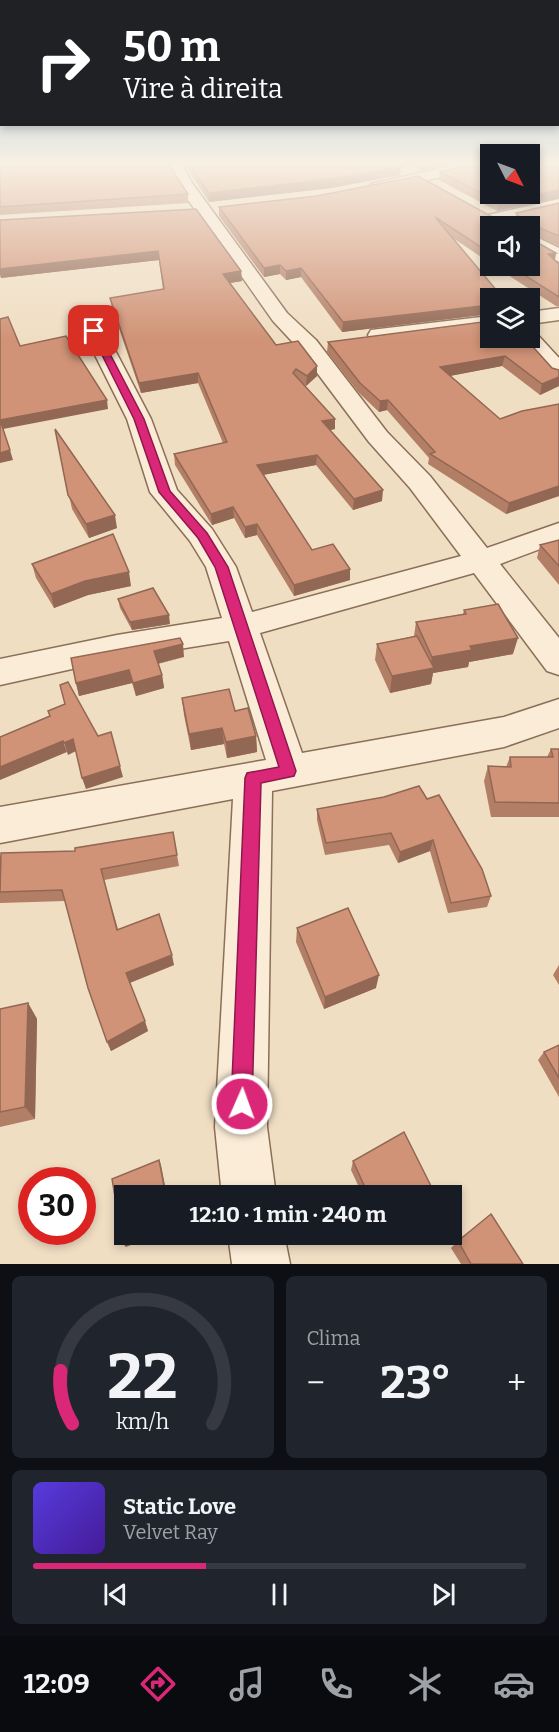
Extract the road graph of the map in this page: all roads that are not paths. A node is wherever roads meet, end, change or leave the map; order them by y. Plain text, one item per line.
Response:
1 (213, 222) edge
2 (540, 245) edge
3 (559, 256) edge
4 (559, 314) edge
5 (540, 317) edge
6 (480, 323) edge
7 (94, 331) dead end
8 (362, 338) edge
9 (537, 348) edge
10 (559, 372) edge
11 (559, 532) edge
12 (480, 561) junction
13 (240, 627) junction
14 (559, 662) edge
15 (0, 672) edge
16 (559, 713) edge
17 (271, 775) junction
18 (0, 825) edge
19 (248, 1185) edge
20 (258, 1245) edge
21 (261, 1264) edge

1 - 12 street
2 - 3 street
4 - 5 street
6 - 8 street
7 - 13 street
9 - 10 street
11 - 12 street
12 - 13 street
12 - 14 street
13 - 15 street
13 - 17 street
16 - 17 street
17 - 18 street
17 - 19 street
20 - 21 street

